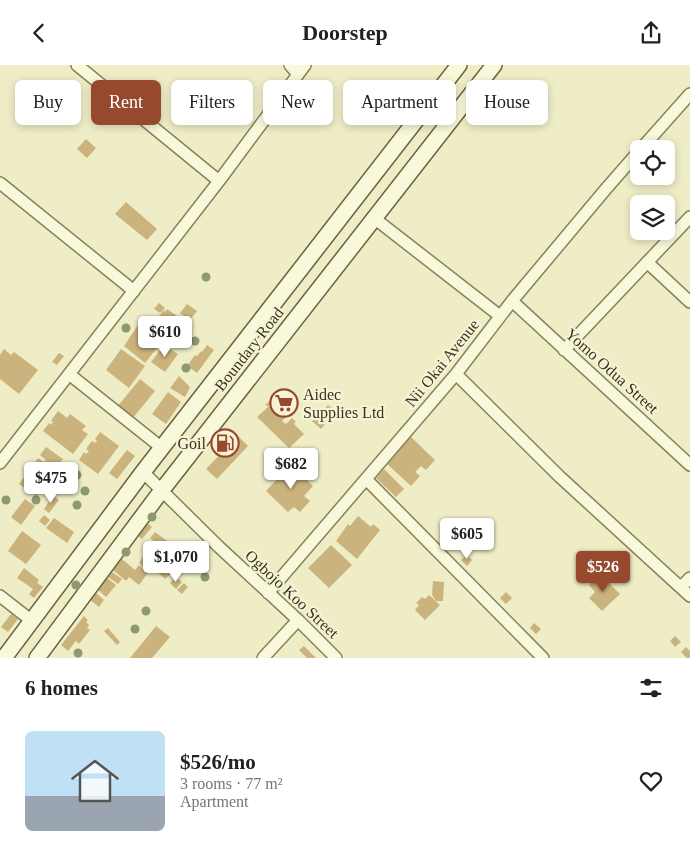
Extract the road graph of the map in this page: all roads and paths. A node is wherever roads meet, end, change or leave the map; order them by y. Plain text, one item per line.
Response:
1 (77, 65) edge
2 (290, 65) edge
3 (459, 65) edge
4 (494, 65) edge
5 (302, 70) edge
6 (690, 94) edge
7 (649, 140) edge
8 (630, 161) edge
9 (219, 181) junction
10 (0, 183) edge
11 (690, 217) edge
12 (374, 218) junction
13 (647, 262) junction
14 (134, 291) junction
15 (512, 301) junction
16 (690, 302) edge
17 (500, 316) junction
18 (564, 350) junction
19 (69, 374) junction
20 (456, 374) junction
21 (162, 448) junction
22 (0, 463) edge
23 (690, 465) edge
24 (143, 472) junction
25 (366, 479) junction
26 (162, 490) junction
27 (690, 578) edge
28 (681, 587) junction
29 (268, 593) junction
30 (0, 596) edge
31 (690, 597) edge
32 (298, 620) junction
33 (32, 621) junction
34 (4, 658) edge
35 (37, 658) edge
36 (263, 658) edge
37 (336, 658) edge
38 (543, 658) edge

1 - 9 street
2 - 5 street
3 - 21 main road, Boundary Road
4 - 12 main road, Boundary Road
5 - 9 street
6 - 7 street, Nii Okai Avenue
8 - 15 street, Nii Okai Avenue
9 - 14 street
10 - 14 street
11 - 13 street
12 - 17 street
12 - 26 main road, Boundary Road
13 - 16 street
13 - 18 street
14 - 19 street
15 - 17 street, Nii Okai Avenue
15 - 18 street, Yomo Odua Street
17 - 20 street, Nii Okai Avenue
18 - 23 street, Yomo Odua Street
19 - 21 street
19 - 22 street
20 - 25 street, Nii Okai Avenue
20 - 28 street
21 - 24 main road, Boundary Road
24 - 26 street, Ogbojo Koo Street
24 - 33 main road, Boundary Road
25 - 29 street, Nii Okai Avenue
25 - 38 street
26 - 29 street, Ogbojo Koo Street
26 - 35 main road, Boundary Road
27 - 28 street
28 - 31 street
29 - 32 street, Ogbojo Koo Street
30 - 33 street
32 - 36 street
32 - 37 street, Ogbojo Koo Street
33 - 34 main road, Boundary Road

